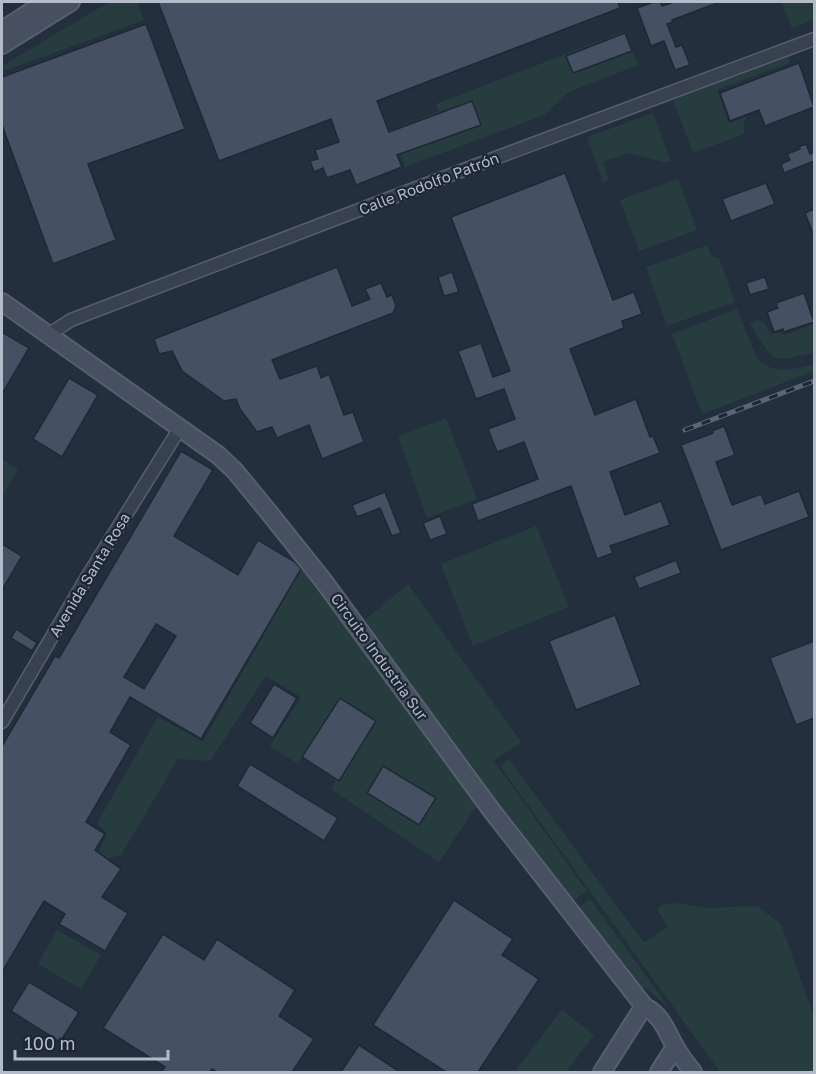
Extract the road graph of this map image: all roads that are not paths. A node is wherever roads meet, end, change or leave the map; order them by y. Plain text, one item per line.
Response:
1 (46, 2) edge
2 (71, 2) edge
3 (2, 30) edge
4 (814, 39) edge
5 (2, 45) edge
6 (2, 302) edge
7 (48, 335) junction
8 (180, 429) junction
9 (2, 722) edge
10 (644, 1006) junction
11 (675, 1047) junction
12 (602, 1072) edge
13 (658, 1072) edge
14 (693, 1072) edge

1 - 3 main road
2 - 5 main road
4 - 7 street, Calle Rodolfo Patrón
6 - 7 main road, Circuito Industria Sur
7 - 8 main road, Circuito Industria Sur
8 - 9 street, Avenida Santa Rosa
8 - 10 main road, Circuito Industria Sur
10 - 11 main road, Circuito Industria Sur
10 - 12 main road
11 - 13 main road
11 - 14 main road, Circuito Industria Sur

